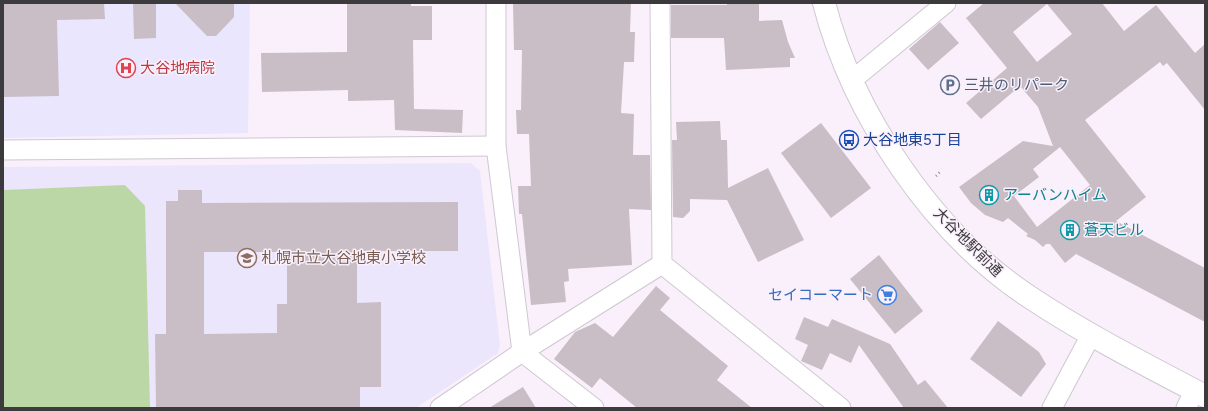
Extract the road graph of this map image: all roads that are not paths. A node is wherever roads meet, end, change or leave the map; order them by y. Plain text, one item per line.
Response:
1 (496, 3) edge
2 (660, 3) edge
3 (824, 3) edge
4 (946, 3) edge
5 (851, 80) junction
6 (496, 146) junction
7 (3, 150) edge
8 (662, 264) junction
9 (1091, 334) junction
10 (522, 352) junction
11 (1195, 398) edge
12 (440, 408) edge
13 (594, 408) edge
14 (841, 408) edge
15 (1052, 408) edge

1 - 6 street
2 - 8 street
3 - 5 street, 大谷地駅前通
4 - 5 street
5 - 9 street, 大谷地駅前通
6 - 7 street
6 - 10 street
8 - 10 street
8 - 14 street
9 - 11 street, 大谷地駅前通
9 - 15 street
10 - 12 street
10 - 13 street

